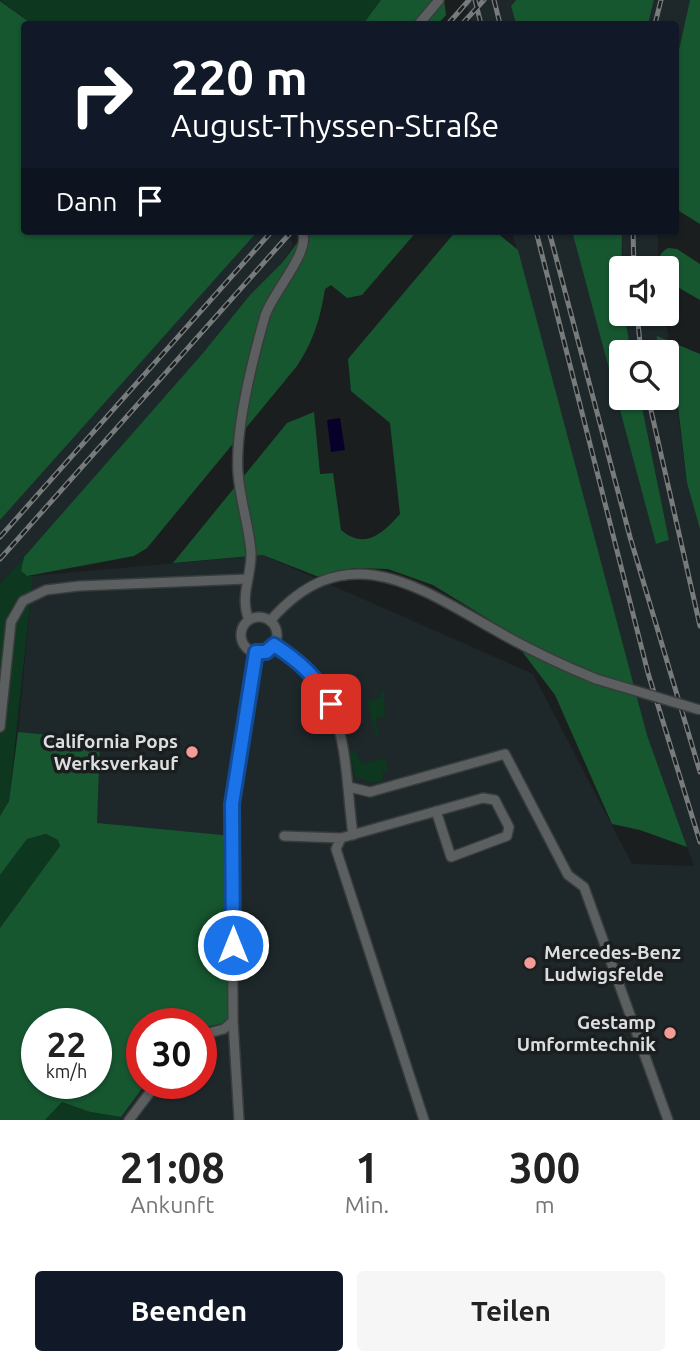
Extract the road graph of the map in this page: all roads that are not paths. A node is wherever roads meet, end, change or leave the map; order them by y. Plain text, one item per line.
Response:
1 (439, 0) edge
2 (422, 21) edge
3 (303, 235) edge
4 (247, 579) junction
5 (249, 620) junction
6 (270, 621) junction
7 (4, 641) edge
8 (274, 645) junction
9 (256, 652) junction
10 (700, 710) edge
11 (0, 727) edge
12 (349, 787) junction
13 (436, 811) junction
14 (353, 835) junction
15 (284, 836) dead end
16 (341, 838) junction
17 (233, 1021) junction
18 (217, 1031) edge
19 (145, 1099) edge
20 (128, 1120) edge
21 (239, 1120) edge
22 (424, 1120) edge
23 (668, 1120) edge

1 - 2 street
3 - 4 street
4 - 5 street
4 - 7 street
5 - 6 street
5 - 9 street
6 - 8 street
6 - 10 street, bridge
7 - 11 street
8 - 9 street
8 - 12 street
9 - 17 street
12 - 14 street
12 - 23 street
13 - 13 street
13 - 14 street
14 - 16 street
15 - 16 street
16 - 22 street
17 - 18 street
17 - 21 street
19 - 20 street

